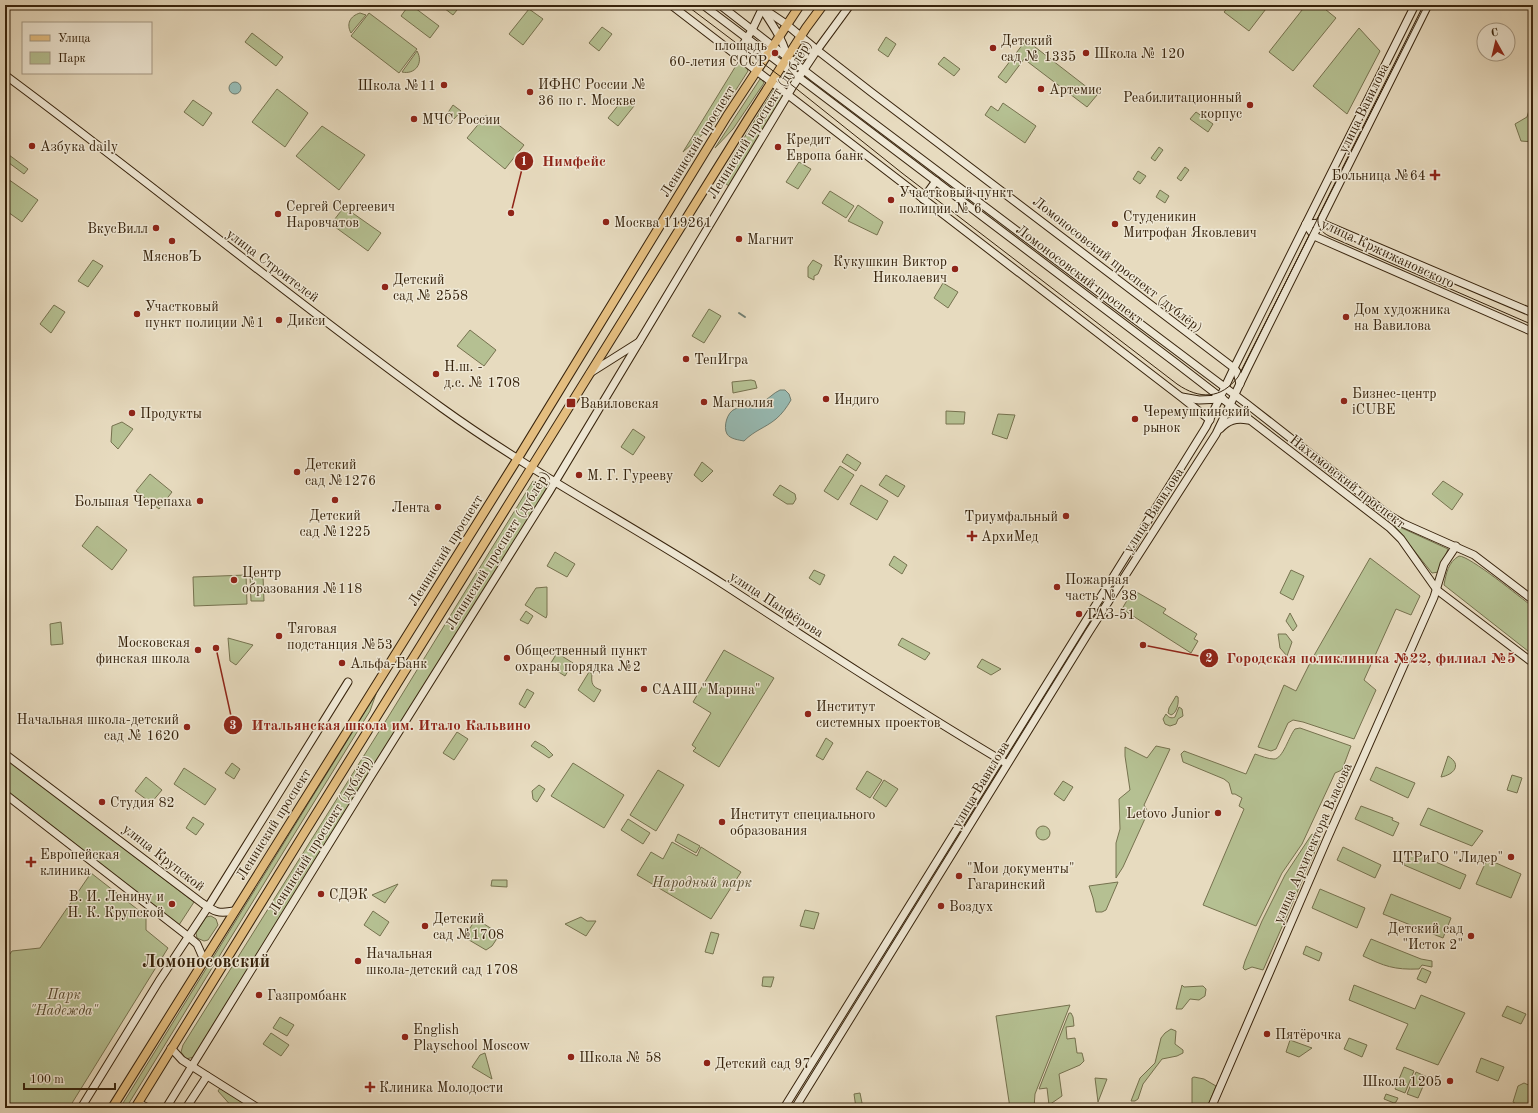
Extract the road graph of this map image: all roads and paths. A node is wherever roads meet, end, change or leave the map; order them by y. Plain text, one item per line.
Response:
1 (671, 5) edge
2 (703, 5) edge
3 (720, 5) edge
4 (800, 5) edge
5 (823, 5) edge
6 (850, 5) edge
7 (1415, 5) edge
8 (1428, 5) edge
9 (762, 6) edge
10 (786, 24) junction
11 (752, 30) junction
12 (779, 35) junction
13 (801, 36) junction
14 (747, 38) junction
15 (772, 46) junction
16 (817, 50) junction
17 (764, 51) junction
18 (736, 56) junction
19 (788, 61) junction
20 (804, 70) junction
21 (756, 71) junction
22 (5, 75) edge
23 (799, 77) junction
24 (771, 82) junction
25 (788, 95) junction
26 (936, 181) junction
27 (922, 199) junction
28 (1321, 223) junction
29 (1306, 224) junction
30 (1314, 236) junction
31 (1533, 313) edge
32 (1533, 332) edge
33 (640, 341) junction
34 (1234, 368) junction
35 (590, 373) junction
36 (1240, 383) junction
37 (1225, 388) junction
38 (1235, 395) junction
39 (1181, 397) junction
40 (1221, 399) junction
41 (1247, 404) junction
42 (1230, 405) junction
43 (1210, 420) junction
44 (1249, 420) junction
45 (1216, 434) junction
46 (1192, 452) junction
47 (1203, 456) junction
48 (518, 458) junction
49 (532, 467) junction
50 (556, 482) junction
51 (1456, 546) junction
52 (1437, 590) junction
53 (1533, 600) edge
54 (1533, 663) edge
55 (348, 682) dead end
56 (5, 754) edge
57 (1000, 760) junction
58 (1008, 764) junction
59 (5, 794) edge
60 (208, 907) junction
61 (234, 911) junction
62 (189, 937) junction
63 (204, 960) junction
64 (171, 1048) junction
65 (192, 1066) junction
66 (206, 1076) junction
67 (137, 1106) edge
68 (82, 1108) edge
69 (112, 1108) edge
70 (148, 1108) edge
71 (166, 1108) edge
72 (186, 1108) edge
73 (258, 1108) edge
74 (784, 1108) edge
75 (795, 1108) edge
76 (1211, 1108) edge

1 - 18 street
2 - 14 street
3 - 11 street
4 - 10 main road, Ленинский проспект
5 - 13 main road
6 - 16 street, Ленинский проспект (дублёр)
7 - 29 street, улица Вавилова
8 - 28 street, улица Вавилова
9 - 10 street
9 - 11 street
9 - 12 street
10 - 12 main road, Ленинский проспект
10 - 13 street, Ломоносовский проспект (дублёр)
11 - 14 street
11 - 15 street
12 - 15 main road, Ленинский проспект
12 - 19 street
13 - 16 street, Ломоносовский проспект (дублёр)
13 - 19 main road
14 - 17 street
14 - 18 street
15 - 17 main road, Ленинский проспект
15 - 19 street
16 - 19 street
16 - 20 street, Ленинский проспект (дублёр)
16 - 34 street, Ломоносовский проспект (дублёр)
17 - 18 street
17 - 19 street
17 - 21 main road, Ленинский проспект
18 - 21 street
19 - 20 street
19 - 23 street
19 - 24 main road
20 - 23 street, Ленинский проспект (дублёр)
20 - 37 street, Ломоносовский проспект
21 - 24 street
21 - 48 main road, Ленинский проспект
22 - 48 street, улица Строителей
23 - 25 street, Ленинский проспект (дублёр)
23 - 26 street, Ломоносовский проспект
24 - 25 street
24 - 35 main road
25 - 27 street
25 - 33 street, Ленинский проспект (дублёр)
26 - 27 street
26 - 40 street, Ломоносовский проспект
27 - 39 street
28 - 29 street, улица Кржижановского
28 - 30 street, улица Вавилова
28 - 31 street, улица Кржижановского
29 - 30 street, улица Кржижановского
29 - 34 street, улица Вавилова
30 - 32 street, улица Кржижановского
30 - 36 street, улица Вавилова
33 - 35 street
33 - 50 street, Ленинский проспект (дублёр)
34 - 36 street
34 - 37 street, улица Вавилова
35 - 49 main road
36 - 38 street, улица Вавилова
36 - 41 street
37 - 38 street, Ломоносовский проспект
37 - 40 street, улица Вавилова
38 - 40 street
38 - 41 street, Нахимовский проспект
38 - 42 street, улица Вавилова
39 - 40 street
39 - 43 street
40 - 42 street, Ломоносовский проспект
40 - 43 street, улица Вавилова
41 - 51 street, Нахимовский проспект
42 - 44 street, Нахимовский проспект
42 - 45 street, улица Вавилова
43 - 46 street, улица Вавилова
44 - 45 street
44 - 52 street, Нахимовский проспект
45 - 47 street, улица Вавилова
46 - 47 street
46 - 57 street, улица Вавилова
47 - 58 street, улица Вавилова
48 - 49 street, улица Строителей
48 - 61 main road, Ленинский проспект
49 - 50 street, улица Панфёрова
49 - 64 main road
50 - 57 street, улица Панфёрова
50 - 65 street, Ленинский проспект (дублёр)
51 - 52 street, улица Архитектора Власова
51 - 53 street, Нахимовский проспект
52 - 54 street, Нахимовский проспект
52 - 76 street, улица Архитектора Власова
55 - 60 street
56 - 60 street, улица Крупской
57 - 58 street, улица Панфёрова
57 - 74 street, улица Вавилова
58 - 75 street, улица Вавилова
59 - 62 street
60 - 61 street, улица Крупской
60 - 62 street
61 - 63 main road, Ленинский проспект
62 - 63 street
62 - 68 street
63 - 69 main road, Ленинский проспект
64 - 65 street
64 - 67 main road
65 - 66 street
65 - 71 street, Ленинский проспект (дублёр)
66 - 72 street
66 - 73 street
67 - 70 street

